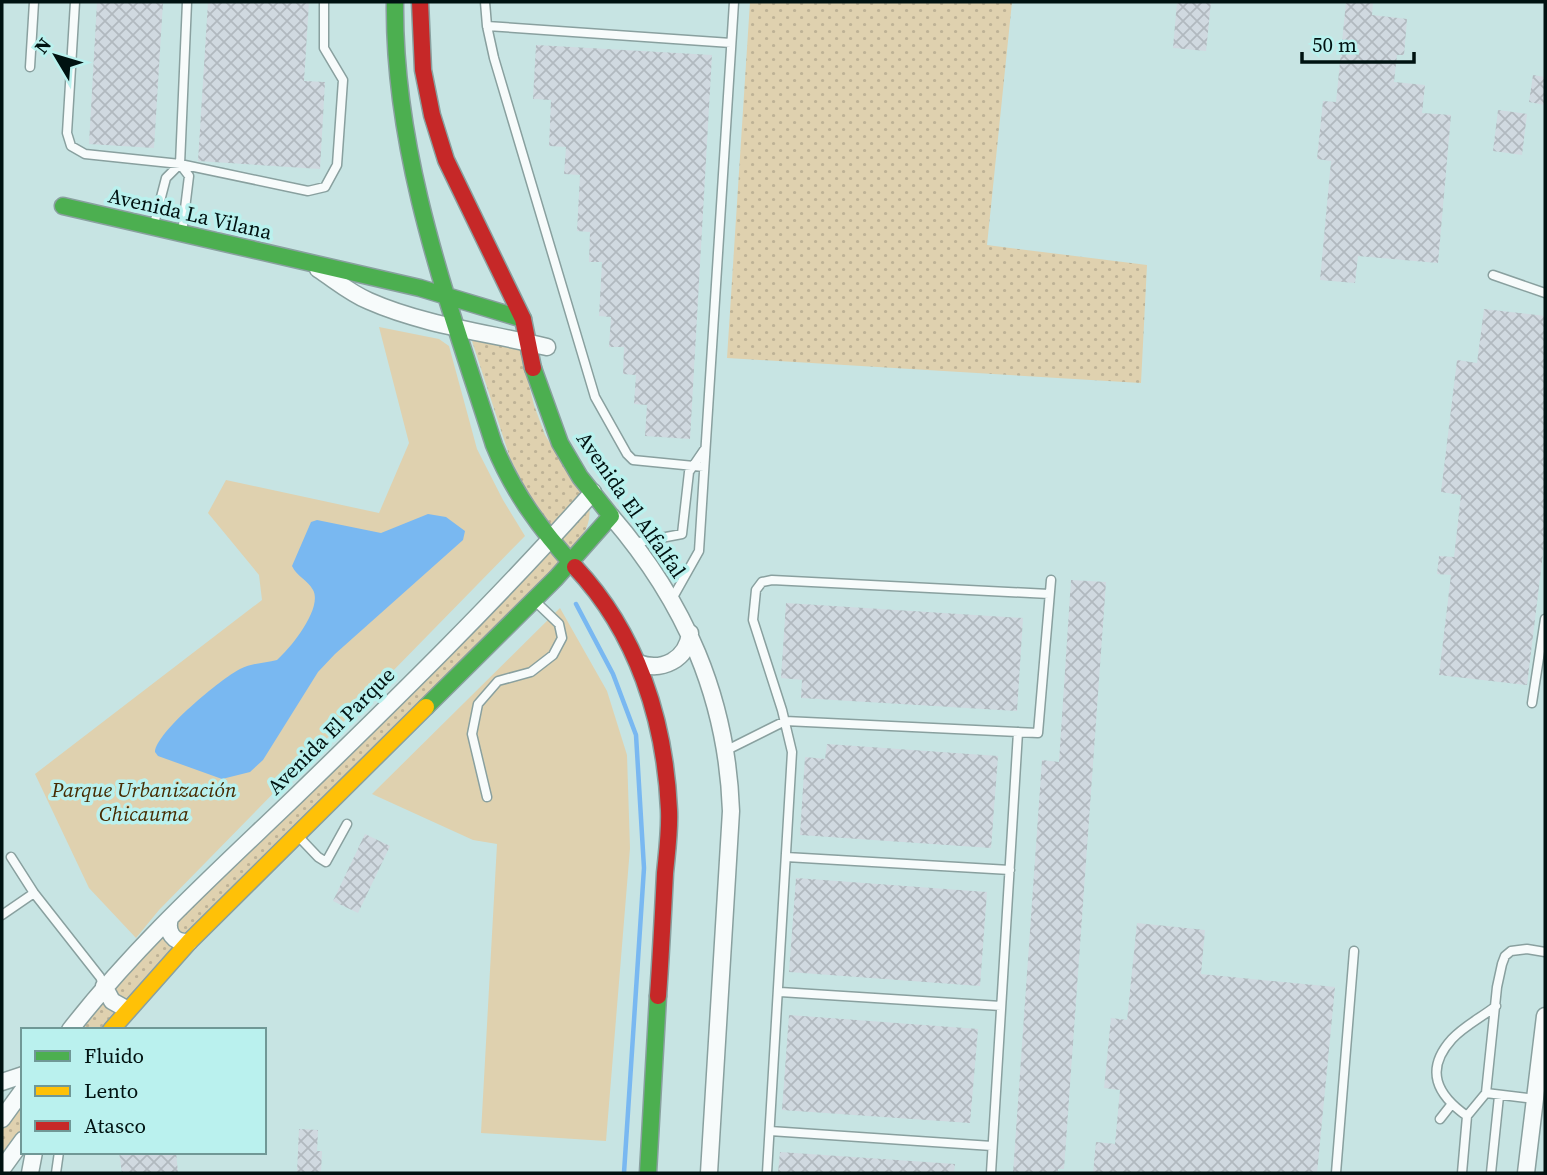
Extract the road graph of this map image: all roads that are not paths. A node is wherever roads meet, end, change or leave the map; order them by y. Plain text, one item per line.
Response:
1 (34, 2) edge
2 (75, 2) edge
3 (187, 2) edge
4 (324, 2) edge
5 (393, 2) edge
6 (485, 2) edge
7 (734, 2) edge
8 (420, 6) edge
9 (487, 26) junction
10 (731, 43) junction
11 (30, 67) dead end
12 (180, 164) junction
13 (63, 206) dead end
14 (153, 228) junction
15 (182, 234) junction
16 (307, 262) junction
17 (1493, 275) dead end
18 (1545, 293) edge
19 (449, 297) junction
20 (523, 319) junction
21 (457, 326) junction
22 (526, 342) junction
23 (547, 347) dead end
24 (705, 447) junction
25 (694, 466) junction
26 (704, 467) junction
27 (593, 492) junction
28 (611, 516) junction
29 (550, 540) junction
30 (634, 543) junction
31 (571, 562) junction
32 (1051, 580) dead end
33 (1049, 594) junction
34 (671, 599) junction
35 (534, 600) junction
36 (1545, 619) edge
37 (690, 633) junction
38 (1543, 644) edge
39 (638, 663) junction
40 (1532, 703) dead end
41 (785, 721) junction
42 (1018, 732) junction
43 (347, 746) junction
44 (725, 751) junction
45 (368, 766) junction
46 (487, 797) dead end
47 (347, 824) dead end
48 (298, 836) junction
49 (11, 857) dead end
50 (786, 857) junction
51 (1010, 870) junction
52 (34, 893) junction
53 (2, 915) edge
54 (170, 918) junction
55 (189, 942) junction
56 (1353, 951) dead end
57 (1545, 951) edge
58 (104, 986) junction
59 (780, 992) junction
60 (1001, 1006) junction
61 (1496, 1006) junction
62 (128, 1010) junction
63 (1545, 1016) edge
64 (72, 1028) edge
65 (113, 1028) edge
66 (21, 1076) edge
67 (2, 1082) edge
68 (21, 1093) edge
69 (1486, 1093) junction
70 (1499, 1096) junction
71 (1451, 1105) junction
72 (1538, 1108) edge
73 (1467, 1116) junction
74 (2, 1119) edge
75 (1440, 1119) dead end
76 (770, 1131) junction
77 (21, 1143) edge
78 (992, 1146) junction
79 (34, 1154) edge
80 (59, 1154) edge
81 (2, 1169) edge
82 (30, 1173) edge
83 (56, 1173) edge
84 (648, 1173) edge
85 (709, 1173) edge
86 (767, 1173) edge
87 (991, 1173) edge
88 (1336, 1173) edge
89 (1462, 1173) edge
90 (1491, 1173) edge
91 (1526, 1173) edge

1 - 11 lane
2 - 12 lane
3 - 12 lane
4 - 12 lane
5 - 19 street
6 - 9 lane
7 - 10 lane
8 - 20 street, Avenida El Alfalfal
9 - 10 lane
9 - 25 lane
10 - 24 lane
12 - 14 lane
12 - 15 lane
13 - 14 street, Avenida La Vilana
14 - 15 street, Avenida La Vilana
15 - 16 street, Avenida La Vilana
16 - 19 street, Avenida La Vilana
16 - 21 street, Avenida La Vilana
17 - 18 lane
19 - 20 street, Avenida La Vilana
19 - 21 street
20 - 22 street, Avenida El Alfalfal
21 - 22 street, Avenida La Vilana
21 - 29 street
22 - 23 street, Avenida La Vilana
22 - 27 street, Avenida El Alfalfal
24 - 25 lane
24 - 26 lane
25 - 26 lane
25 - 30 lane
26 - 34 lane
27 - 28 street, Avenida El Alfalfal
27 - 29 street, Avenida El Parque
28 - 30 street, Avenida El Alfalfal
28 - 31 street
29 - 31 street
29 - 43 street, Avenida El Parque
30 - 34 street, Avenida El Alfalfal
31 - 35 street
31 - 39 street
32 - 33 lane
33 - 41 lane
33 - 42 lane
34 - 37 street, Avenida El Alfalfal
35 - 45 street
35 - 46 lane
36 - 38 lane
37 - 39 street
37 - 44 street, Avenida El Alfalfal
38 - 40 lane
39 - 84 street
41 - 42 lane
41 - 44 lane
41 - 50 lane
42 - 51 lane
43 - 45 street
43 - 54 street, Avenida El Parque
44 - 85 street, Avenida El Alfalfal
45 - 48 street
47 - 48 lane
48 - 55 street
49 - 52 lane
50 - 51 lane
50 - 59 lane
51 - 60 lane
52 - 53 lane
52 - 58 lane
54 - 55 street
54 - 58 street, Avenida El Parque
55 - 62 street
56 - 88 lane
57 - 61 lane
58 - 62 street
58 - 64 street, Avenida El Parque
59 - 60 lane
59 - 76 lane
60 - 78 lane
61 - 69 lane
61 - 71 lane
62 - 65 street
63 - 72 street
66 - 67 street
68 - 74 street
69 - 70 lane
69 - 73 lane
70 - 72 lane
70 - 90 lane
71 - 73 lane
71 - 75 lane
72 - 91 street
73 - 89 lane
76 - 78 lane
76 - 86 lane
77 - 81 street
78 - 87 lane
79 - 82 street
80 - 83 lane

